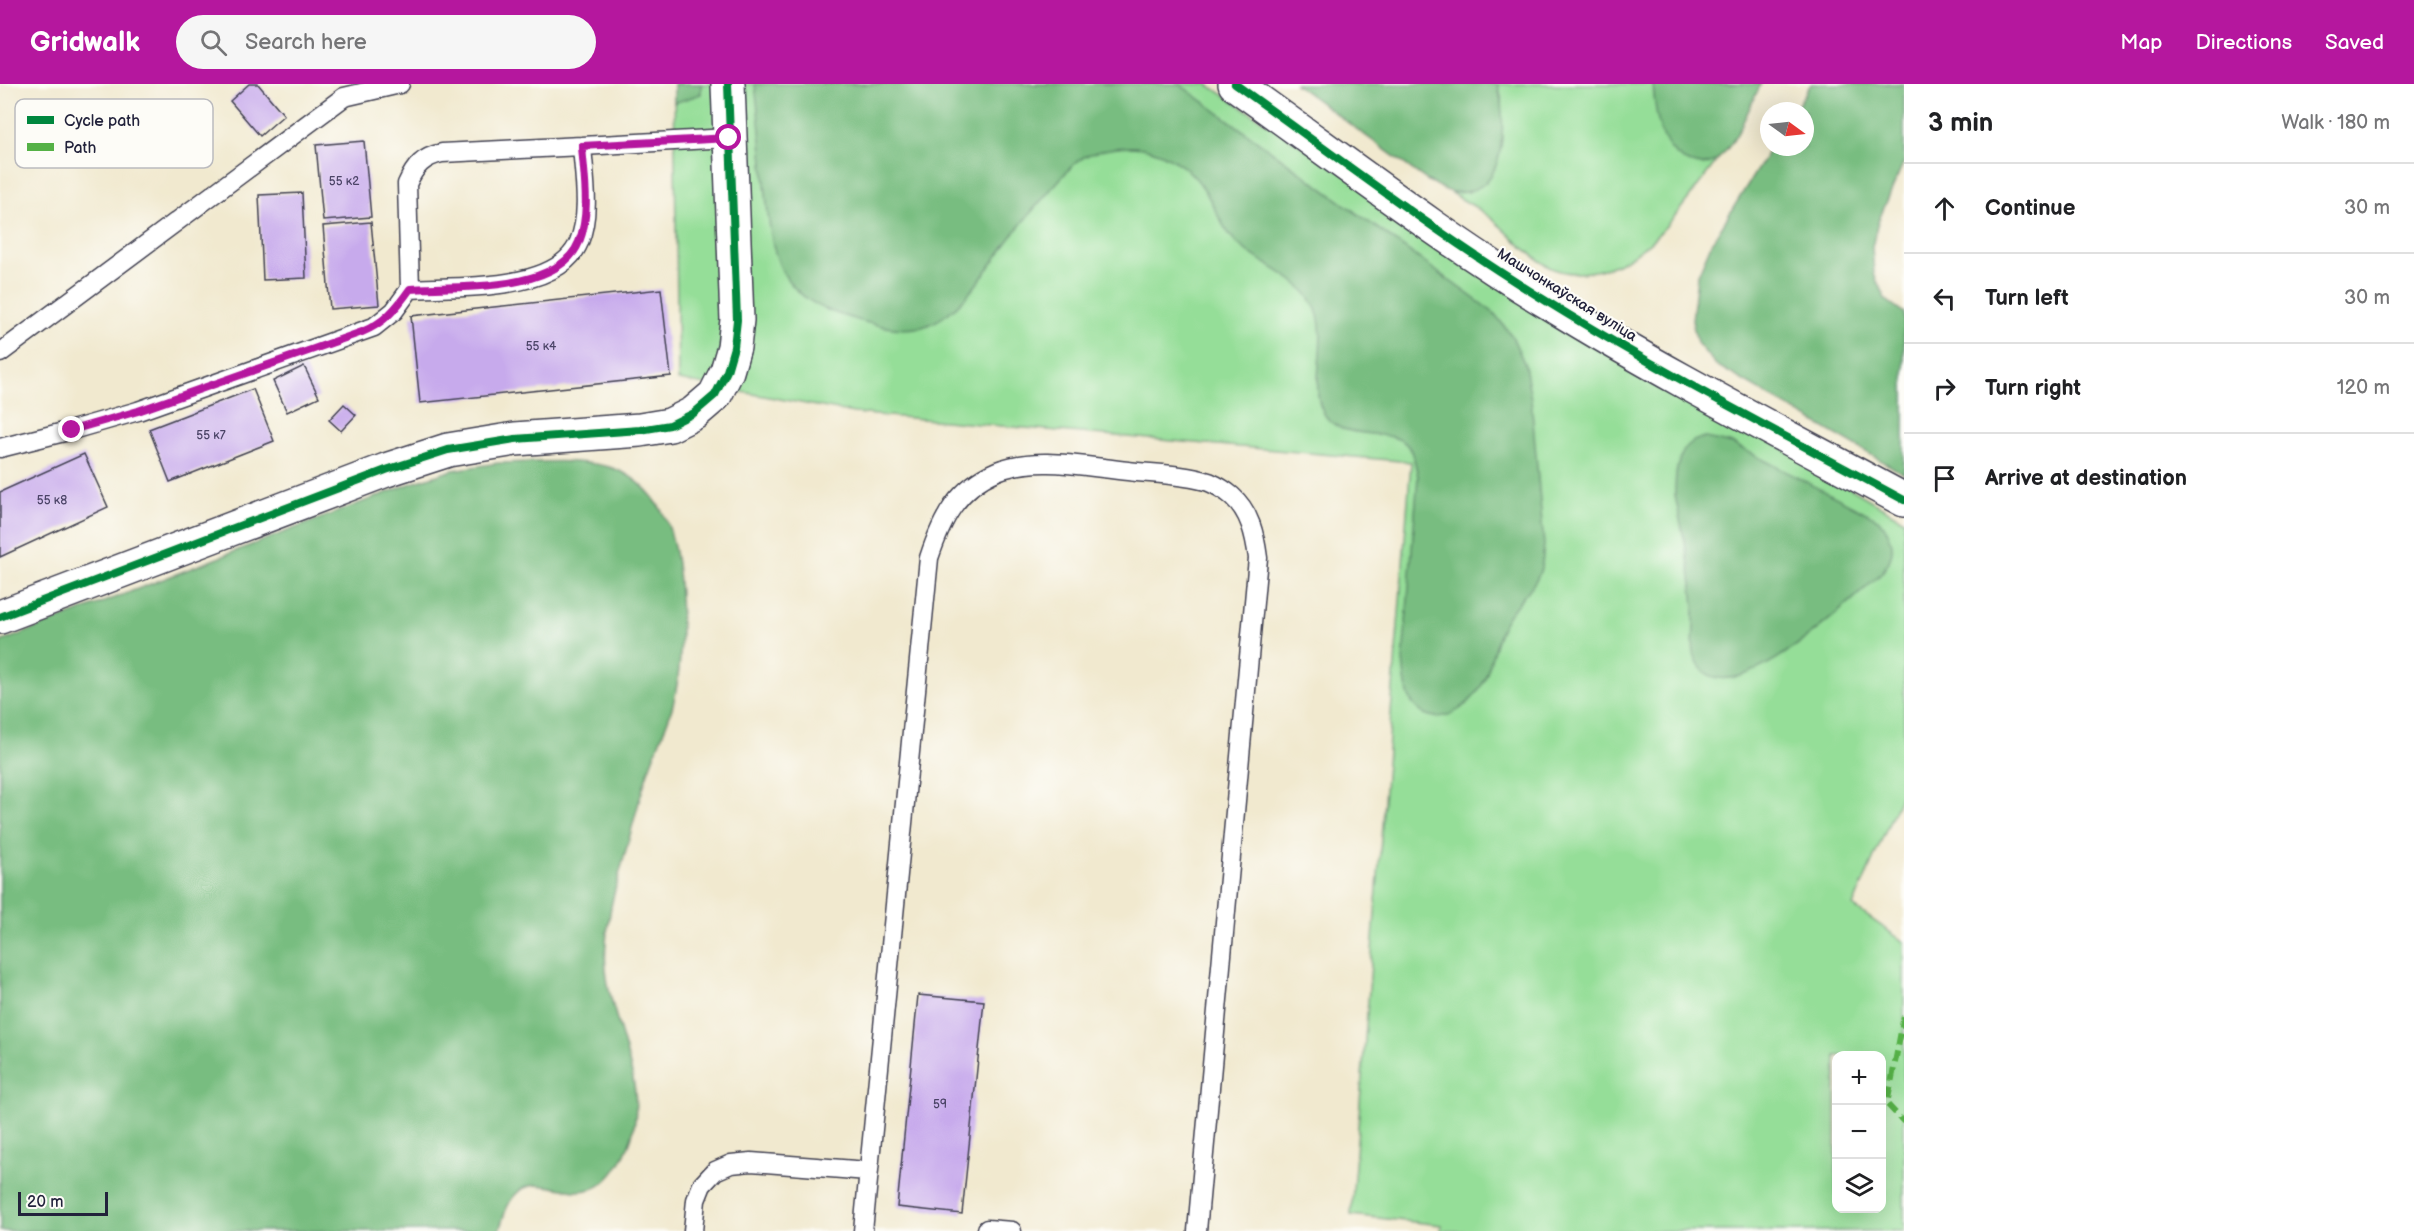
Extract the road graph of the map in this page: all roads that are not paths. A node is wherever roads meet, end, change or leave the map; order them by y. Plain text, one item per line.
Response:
1 (400, 84) edge
2 (728, 84) edge
3 (1235, 84) edge
4 (344, 90) edge
5 (729, 138) junction
6 (582, 146) junction
7 (410, 289) junction
8 (0, 353) edge
9 (0, 448) edge
10 (1904, 500) edge
11 (0, 617) edge
12 (868, 1171) junction
13 (987, 1229) dead end
14 (693, 1231) edge
15 (863, 1231) edge
16 (1012, 1231) edge
17 (1197, 1231) edge

1 - 4 lane
2 - 5 street
3 - 10 street, Машчонкаўская вуліца
4 - 8 lane
5 - 6 lane
5 - 11 street
6 - 7 lane
6 - 7 lane
7 - 9 lane
12 - 14 lane
12 - 15 lane
12 - 17 lane
13 - 16 lane

